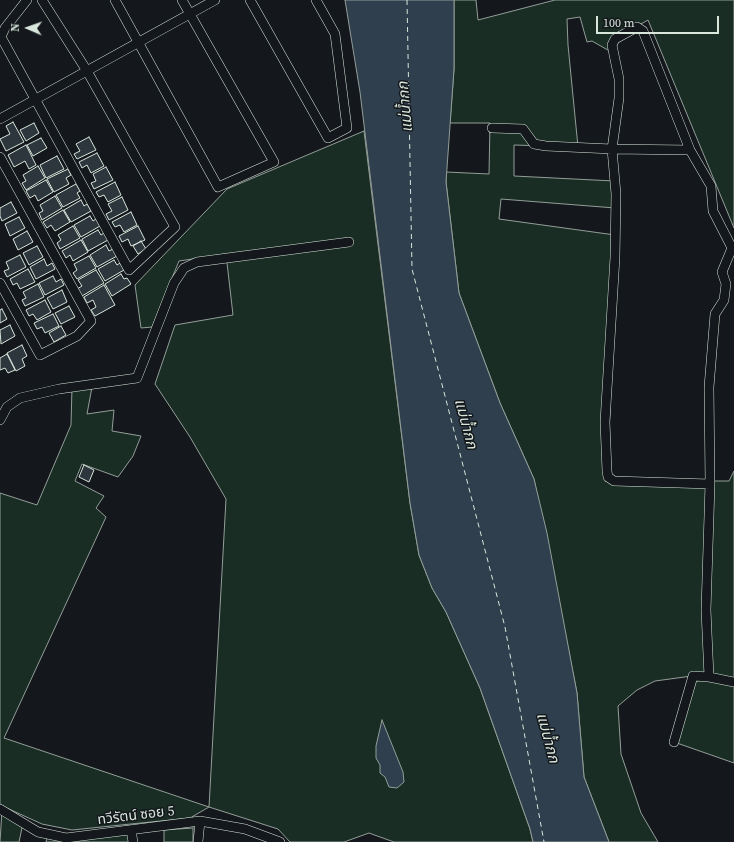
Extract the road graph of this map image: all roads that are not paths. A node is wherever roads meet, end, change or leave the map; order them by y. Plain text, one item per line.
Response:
1 (27, 0) edge
2 (42, 0) edge
3 (115, 0) edge
4 (182, 0) edge
5 (216, 0) edge
6 (250, 0) edge
7 (316, 0) edge
8 (190, 14) junction
9 (139, 42) junction
10 (87, 71) junction
11 (34, 100) junction
12 (0, 120) edge
13 (492, 128) dead end
14 (612, 149) junction
15 (690, 150) junction
16 (0, 157) edge
17 (349, 242) dead end
18 (0, 283) edge
19 (0, 420) edge
20 (710, 484) junction
21 (709, 677) junction
22 (734, 682) edge
23 (674, 742) dead end
24 (0, 809) edge
25 (200, 822) junction
26 (131, 830) junction
27 (74, 840) edge
28 (132, 842) edge
29 (198, 842) edge
30 (280, 842) edge

1 - 11 street
2 - 10 street
3 - 9 street
4 - 8 street
5 - 8 street
6 - 7 street
8 - 9 street
8 - 9 street
9 - 10 street
10 - 11 street
10 - 11 street
11 - 12 street
13 - 14 street
14 - 15 street
14 - 15 street
14 - 20 street
15 - 20 street
16 - 18 street
17 - 19 street
20 - 21 street
21 - 22 street
21 - 23 street
24 - 27 street, ทวีรัตน์ ซอย 5
25 - 26 street, ทวีรัตน์ ซอย 5
25 - 29 street
25 - 30 street, ทวีรัตน์ ซอย 5
26 - 27 street, ทวีรัตน์ ซอย 5
26 - 28 street

